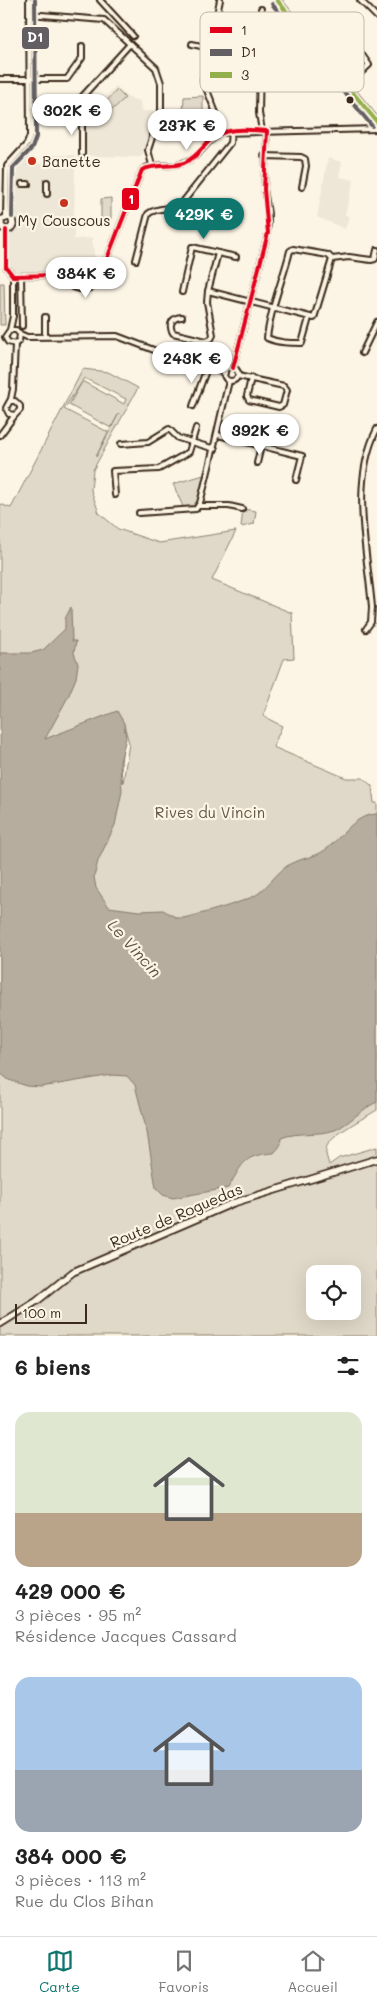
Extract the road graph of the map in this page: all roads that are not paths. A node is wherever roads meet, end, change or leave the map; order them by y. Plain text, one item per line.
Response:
1 (29, 0) edge
2 (100, 0) edge
3 (277, 0) edge
4 (360, 0) edge
5 (261, 9) dead end
6 (261, 12) edge
7 (287, 12) edge
8 (29, 14) junction
9 (377, 17) edge
10 (133, 36) dead end
11 (130, 44) junction
12 (192, 44) dead end
13 (82, 46) dead end
14 (200, 46) edge
15 (364, 58) edge
16 (364, 70) edge
17 (0, 79) edge
18 (30, 79) junction
19 (207, 92) edge
20 (259, 92) edge
21 (351, 92) edge
22 (377, 122) edge
23 (377, 130) edge
24 (265, 131) junction
25 (231, 132) junction
26 (215, 136) junction
27 (82, 154) dead end
28 (264, 156) junction
29 (152, 165) junction
30 (47, 182) dead end
31 (22, 184) dead end
32 (28, 184) dead end
33 (302, 187) dead end
34 (46, 194) dead end
35 (2, 223) edge
36 (377, 250) edge
37 (218, 253) junction
38 (236, 258) dead end
39 (332, 259) junction
40 (136, 260) dead end
41 (101, 274) junction
42 (66, 275) junction
43 (13, 276) junction
44 (21, 276) junction
45 (208, 291) junction
46 (182, 292) dead end
47 (250, 302) junction
48 (274, 308) junction
49 (13, 316) junction
50 (45, 317) dead end
51 (182, 317) dead end
52 (309, 318) junction
53 (377, 322) edge
54 (22, 326) dead end
55 (10, 330) junction
56 (16, 330) junction
57 (20, 334) junction
58 (45, 336) junction
59 (12, 344) junction
60 (362, 353) dead end
61 (207, 368) junction
62 (233, 368) junction
63 (225, 373) junction
64 (238, 376) junction
65 (251, 378) junction
66 (229, 381) junction
67 (13, 389) junction
68 (10, 401) junction
69 (17, 402) junction
70 (194, 406) dead end
71 (9, 414) junction
72 (15, 415) junction
73 (7, 425) junction
74 (196, 428) dead end
75 (377, 429) edge
76 (0, 435) edge
77 (218, 435) junction
78 (192, 442) junction
79 (121, 444) dead end
80 (261, 446) junction
81 (215, 449) junction
82 (257, 463) dead end
83 (296, 480) dead end
84 (115, 494) dead end
85 (198, 506) junction
86 (242, 509) dead end
87 (139, 513) dead end
88 (366, 629) dead end
89 (377, 1159) edge
90 (0, 1324) edge

1 - 8 street
2 - 10 street
3 - 7 street
4 - 9 street
5 - 6 street
8 - 11 street
8 - 18 street
11 - 27 street
11 - 29 street
12 - 14 street
13 - 18 street
15 - 16 street
17 - 18 street
18 - 35 street
19 - 26 street
20 - 24 street
21 - 22 street
23 - 24 street
24 - 25 street
24 - 28 street
25 - 26 street
25 - 40 street
26 - 29 street
28 - 33 street
28 - 47 street
29 - 41 street
30 - 34 street
31 - 32 street
35 - 43 street
36 - 39 street
37 - 38 street
37 - 45 street
37 - 46 street
39 - 48 street
39 - 52 street
41 - 42 street
41 - 42 street
42 - 44 street
43 - 44 street
43 - 49 street
44 - 54 street
45 - 47 street
45 - 51 street
47 - 48 street
47 - 62 street
48 - 52 street
48 - 52 street
49 - 55 street
49 - 56 street
50 - 58 street
53 - 60 street
55 - 56 street
55 - 59 street
56 - 57 street
57 - 58 street
57 - 59 street
58 - 61 street
59 - 67 street
61 - 63 street
61 - 70 street
62 - 63 street
62 - 64 street
63 - 66 street
64 - 65 street
64 - 66 street
65 - 65 street
66 - 77 street
67 - 68 street
67 - 69 street
68 - 69 street
68 - 71 street
69 - 72 street
71 - 72 street
71 - 73 street
72 - 73 street
73 - 76 street
74 - 78 street
75 - 88 street
77 - 80 street
77 - 81 street
78 - 79 street
78 - 81 street
78 - 84 street
80 - 82 street
80 - 83 street
81 - 85 street
85 - 86 street
85 - 87 street
89 - 90 street, Route de Roguedas

